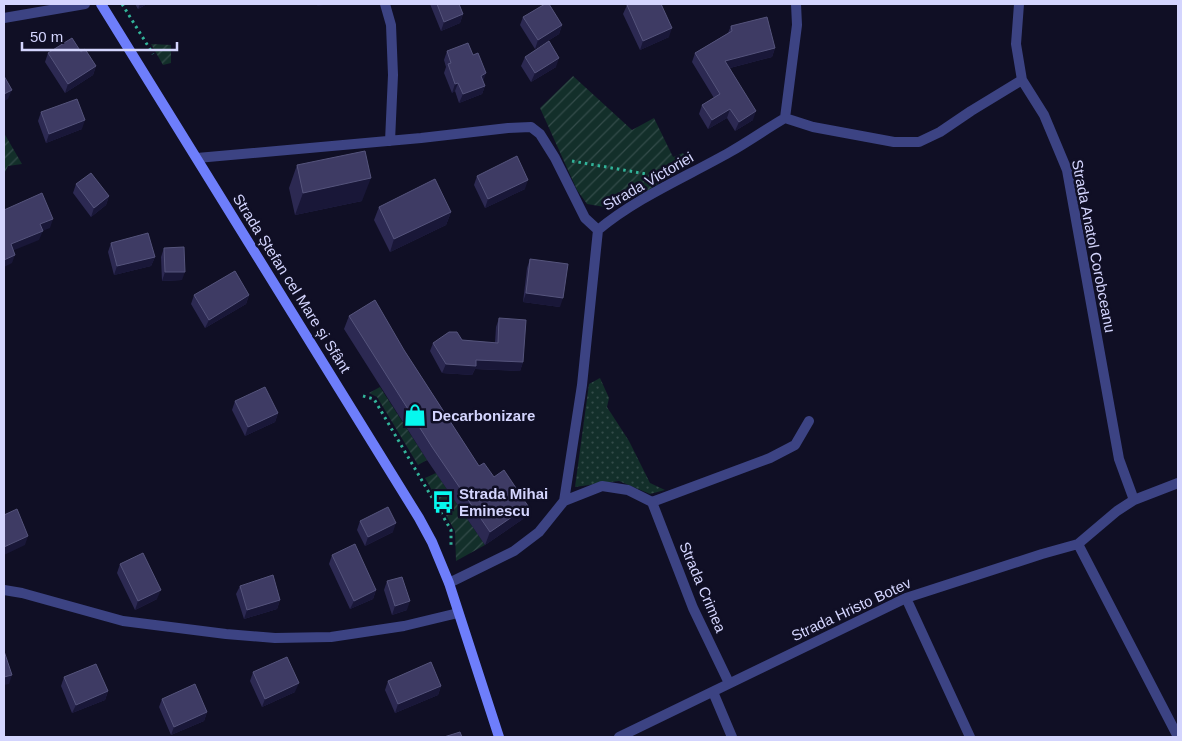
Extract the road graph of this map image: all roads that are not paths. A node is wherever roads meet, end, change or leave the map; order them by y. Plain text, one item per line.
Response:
1 (86, 4) edge
2 (101, 4) edge
3 (385, 4) edge
4 (796, 4) edge
5 (1019, 4) edge
6 (4, 18) edge
7 (1022, 80) junction
8 (785, 118) junction
9 (390, 141) junction
10 (197, 158) junction
11 (598, 230) junction
12 (809, 421) dead end
13 (1178, 483) edge
14 (1134, 500) junction
15 (564, 502) junction
16 (652, 502) junction
17 (1078, 544) junction
18 (448, 583) junction
19 (4, 590) edge
20 (906, 598) junction
21 (458, 613) junction
22 (729, 683) junction
23 (713, 692) junction
24 (499, 737) edge
25 (619, 737) edge
26 (732, 737) edge
27 (970, 737) edge
28 (1178, 737) edge

1 - 6 street
2 - 10 main road, Strada Ștefan cel Mare și Sfânt
3 - 9 street
4 - 8 street
5 - 7 street, Strada Anatol Corobceanu
7 - 8 street
7 - 14 street, Strada Anatol Corobceanu
8 - 11 street, Strada Victoriei
9 - 10 street, Strada Victoriei
9 - 11 street, Strada Victoriei
10 - 18 main road, Strada Ștefan cel Mare și Sfânt
11 - 15 street
12 - 16 street
13 - 14 street, Strada Hristo Botev
14 - 17 street, Strada Hristo Botev
15 - 16 street
15 - 18 street
16 - 22 street, Strada Crimea
17 - 20 street, Strada Hristo Botev
17 - 28 street
18 - 21 main road, Strada Ștefan cel Mare și Sfânt
19 - 21 street
20 - 22 street, Strada Hristo Botev
20 - 27 street
21 - 24 main road, Strada Ștefan cel Mare și Sfânt
22 - 23 street, Strada Hristo Botev
23 - 25 street, Strada Hristo Botev
23 - 26 street

